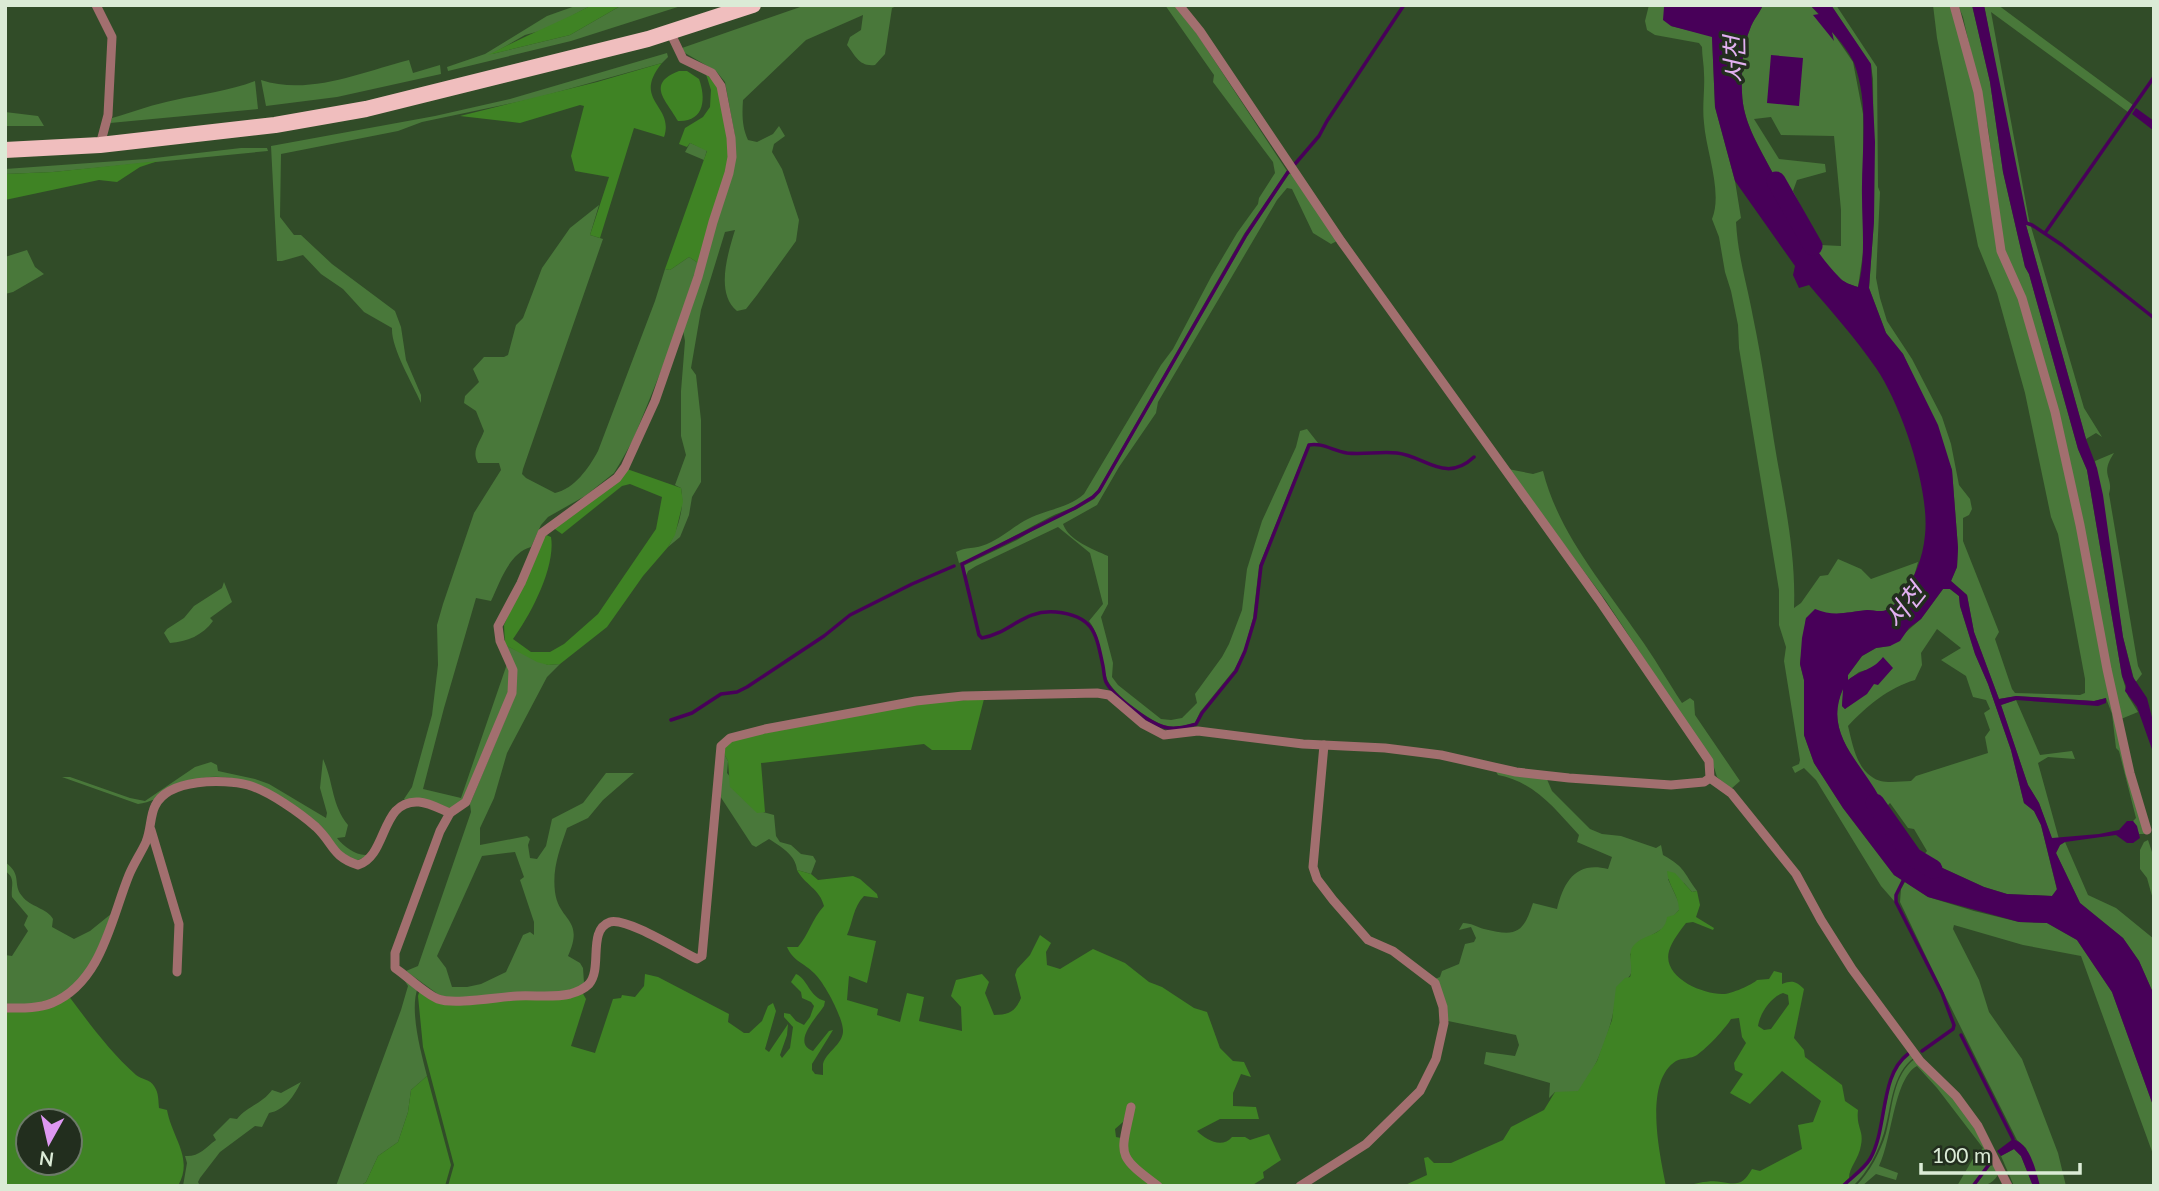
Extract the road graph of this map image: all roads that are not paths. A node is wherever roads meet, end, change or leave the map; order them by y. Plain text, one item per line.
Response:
1 (96, 5) edge
2 (752, 5) edge
3 (1179, 5) edge
4 (1954, 5) edge
5 (670, 32) junction
6 (100, 145) junction
7 (5, 150) edge
8 (1324, 745) junction
9 (1710, 778) junction
10 (450, 813) junction
11 (150, 829) junction
12 (2147, 830) dead end
13 (177, 972) dead end
14 (5, 1008) edge
15 (1131, 1107) dead end
16 (1158, 1186) edge
17 (1300, 1186) edge
18 (2008, 1186) edge

1 - 6 street
2 - 5 highway
3 - 9 street
4 - 12 street
5 - 6 highway
5 - 10 street
6 - 7 highway
8 - 9 street
8 - 10 street
8 - 17 street
9 - 18 street
10 - 11 street
11 - 13 street
11 - 14 street
15 - 16 street

